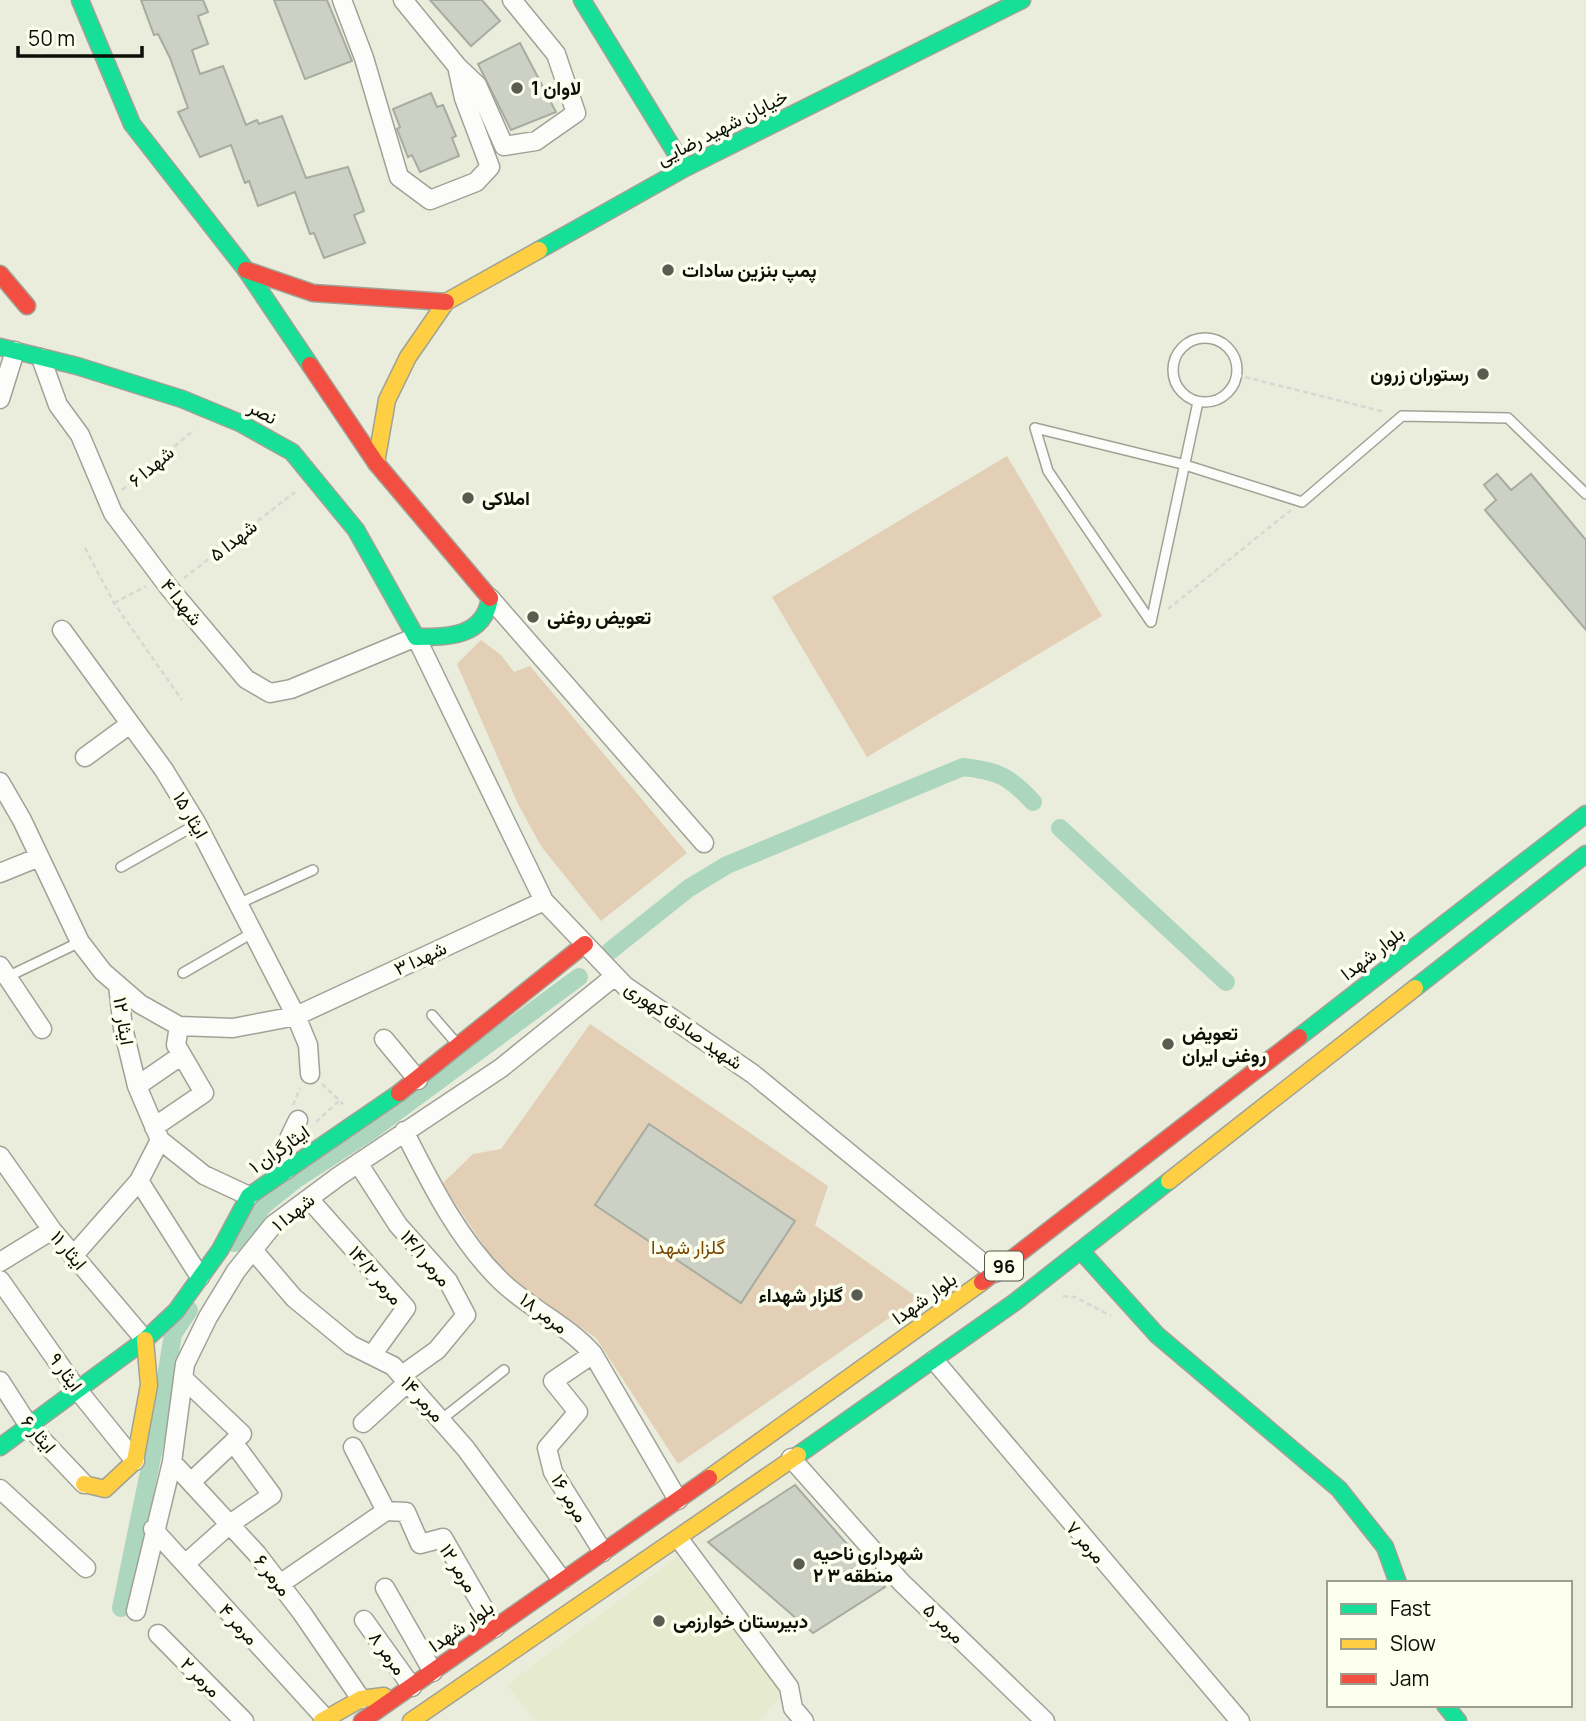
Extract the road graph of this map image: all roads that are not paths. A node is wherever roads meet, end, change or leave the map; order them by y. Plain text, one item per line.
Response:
1 (80, 0) edge
2 (342, 0) edge
3 (403, 0) edge
4 (512, 0) edge
5 (582, 0) edge
6 (1022, 0) edge
7 (457, 66) junction
8 (685, 168) junction
9 (246, 270) junction
10 (0, 274) edge
11 (446, 302) junction
12 (27, 306) dead end
13 (7, 349) edge
14 (41, 358) junction
15 (0, 399) edge
16 (1198, 402) junction
17 (376, 463) junction
18 (1182, 464) junction
19 (1586, 494) edge
20 (490, 598) junction
21 (62, 629) dead end
22 (416, 637) junction
23 (131, 724) junction
24 (85, 757) dead end
25 (0, 782) edge
26 (1586, 816) edge
27 (1586, 822) edge
28 (197, 824) junction
29 (704, 842) dead end
30 (1586, 854) edge
31 (37, 858) junction
32 (1527, 860) junction
33 (121, 867) dead end
34 (313, 870) dead end
35 (0, 873) edge
36 (1549, 883) junction
37 (544, 901) junction
38 (240, 903) junction
39 (254, 932) junction
40 (80, 942) junction
41 (585, 944) junction
42 (4, 972) edge
43 (183, 973) dead end
44 (615, 976) junction
45 (118, 985) junction
46 (432, 1015) dead end
47 (296, 1016) junction
48 (178, 1026) junction
49 (42, 1029) dead end
50 (384, 1040) dead end
51 (460, 1047) junction
52 (182, 1055) junction
53 (310, 1074) road end
54 (418, 1080) junction
55 (137, 1086) junction
56 (298, 1120) dead end
57 (404, 1131) junction
58 (157, 1133) junction
59 (0, 1156) edge
60 (358, 1163) junction
61 (286, 1170) junction
62 (139, 1181) junction
63 (8, 1185) edge
64 (249, 1196) junction
65 (309, 1199) junction
66 (52, 1230) junction
67 (253, 1250) junction
68 (1082, 1252) junction
69 (74, 1255) junction
70 (0, 1262) edge
71 (995, 1273) junction
72 (200, 1277) junction
73 (0, 1280) edge
74 (145, 1340) junction
75 (593, 1354) junction
76 (372, 1355) junction
77 (934, 1360) junction
78 (504, 1370) dead end
79 (183, 1378) junction
80 (405, 1379) junction
81 (0, 1381) edge
82 (76, 1388) junction
83 (442, 1419) junction
84 (363, 1423) dead end
85 (29, 1426) junction
86 (233, 1441) junction
87 (0, 1447) edge
88 (353, 1447) dead end
89 (791, 1458) junction
90 (135, 1461) junction
91 (172, 1462) junction
92 (191, 1482) junction
93 (83, 1484) joint
94 (0, 1489) edge
95 (678, 1500) junction
96 (386, 1511) junction
97 (230, 1524) junction
98 (153, 1529) junction
99 (679, 1539) junction
100 (603, 1552) junction
101 (185, 1564) junction
102 (86, 1568) dead end
103 (562, 1580) junction
104 (1397, 1581) edge
105 (280, 1584) junction
106 (385, 1588) dead end
107 (136, 1611) dead end
108 (364, 1620) dead end
109 (495, 1628) junction
110 (158, 1634) dead end
111 (433, 1672) junction
112 (408, 1690) junction
113 (361, 1699) junction
114 (1445, 1707) edge
115 (417, 1719) edge
116 (323, 1720) edge
117 (244, 1721) edge
118 (362, 1721) edge
119 (804, 1721) edge
120 (1045, 1721) edge
121 (1240, 1721) edge
122 (1458, 1721) edge

1 - 9 main road
2 - 7 street
3 - 7 street
4 - 7 street
5 - 8 main road
6 - 8 main road, خیابان شهید رضایی
8 - 11 main road, خیابان شهید رضایی
9 - 11 main road
9 - 17 main road
10 - 12 main road
11 - 17 main road, خیابان شهید رضایی
13 - 14 main road, نصر
13 - 15 street
14 - 22 main road, نصر
14 - 22 street, شهدا ۴
16 - 16 lane
16 - 18 lane
17 - 20 main road
18 - 18 lane
18 - 19 lane
20 - 22 main road
20 - 29 street
21 - 23 street, ایثار ۱۵
22 - 37 street, شهید صادق کهوری
23 - 24 street
23 - 28 street, ایثار ۱۵
25 - 31 street, ایثار ۱۲
26 - 27 main road
26 - 32 main road, بلوار شهدا / 96
28 - 33 lane
28 - 38 street, ایثار ۱۵
30 - 36 main road, 96
31 - 35 street
31 - 40 street, ایثار ۱۲
32 - 36 main road
32 - 71 main road, بلوار شهدا / 96
34 - 38 lane
36 - 68 main road, 96
37 - 41 street, شهید صادق کهوری
37 - 47 street, شهدا ۳
38 - 39 street, ایثار ۱۵
39 - 43 lane
39 - 47 street, ایثار ۱۵
40 - 42 lane
40 - 45 street, ایثار ۱۲
41 - 44 street, شهید صادق کهوری
41 - 51 main road, ایثارگران ۱
42 - 49 street
44 - 57 street, شهدا ۱
44 - 71 street, شهید صادق کهوری
45 - 48 street
45 - 55 street, ایثار ۱۲
46 - 51 lane
47 - 48 street, شهدا ۳
47 - 53 street, ایثار ۱۵
48 - 52 street
50 - 54 street
51 - 54 main road, ایثارگران ۱
52 - 55 street
52 - 58 street
54 - 61 main road, ایثارگران ۱
55 - 58 street, ایثار ۱۲
56 - 61 street
57 - 60 street, شهدا ۱
57 - 75 street, مرمر ۱۸
58 - 62 street
58 - 64 street, ایثار ۱۲
59 - 63 street, ایثار ۱۱
60 - 65 street, شهدا ۱
60 - 80 street, مرمر ۱۴/۱
61 - 64 main road, ایثارگران ۱
62 - 69 street
62 - 72 street
63 - 66 street, ایثار ۱۱
64 - 72 main road, ایثارگران ۱
65 - 67 street, شهدا ۱
65 - 76 street, مرمر ۱۴/۲
66 - 69 street, ایثار ۱۱
66 - 70 street
67 - 76 street, مرمر ۱۴
67 - 79 street, شهدا ۱
68 - 77 main road, 96
68 - 104 main road
69 - 74 street, ایثار ۱۱
71 - 95 main road, بلوار شهدا / 96
72 - 74 main road, ایثارگران ۱
73 - 82 street, ایثار ۹
74 - 82 main road, ایثارگران ۱
74 - 90 main road
75 - 95 street, مرمر ۱۸
75 - 100 street, مرمر ۱۶
76 - 80 street, مرمر ۱۴
77 - 89 main road, 96
77 - 121 street, مرمر ۷
78 - 83 lane
79 - 86 street
79 - 91 street, شهدا ۱
80 - 83 street, مرمر ۱۴
80 - 84 street
81 - 85 street, ایثار ۶
82 - 85 main road, ایثارگران ۱
82 - 90 street, ایثار ۹
83 - 103 street, مرمر ۱۴
85 - 87 main road, ایثارگران ۱
85 - 93 street, ایثار ۶
86 - 92 street
86 - 97 street
88 - 96 street
89 - 99 main road, 96
89 - 120 street, مرمر ۵
90 - 93 main road
91 - 92 street, مرمر ۶
91 - 98 street, شهدا ۱
92 - 97 street, مرمر ۶
94 - 102 street
95 - 100 main road, بلوار شهدا / 96
96 - 105 street
96 - 109 street, مرمر ۱۲
97 - 101 street
97 - 105 street, مرمر ۶
98 - 101 street, مرمر ۴
98 - 107 street, شهدا ۱
99 - 115 main road, 96
99 - 119 street
100 - 103 main road, بلوار شهدا / 96
101 - 116 street, مرمر ۴
103 - 109 main road, بلوار شهدا / 96
105 - 113 street, مرمر ۶
106 - 111 street
108 - 112 street, مرمر ۸
109 - 111 main road, بلوار شهدا / 96
110 - 117 street, مرمر ۲
111 - 112 main road, بلوار شهدا / 96
112 - 113 main road, 96
112 - 118 main road, بلوار شهدا
113 - 116 main road, 96
114 - 122 main road

